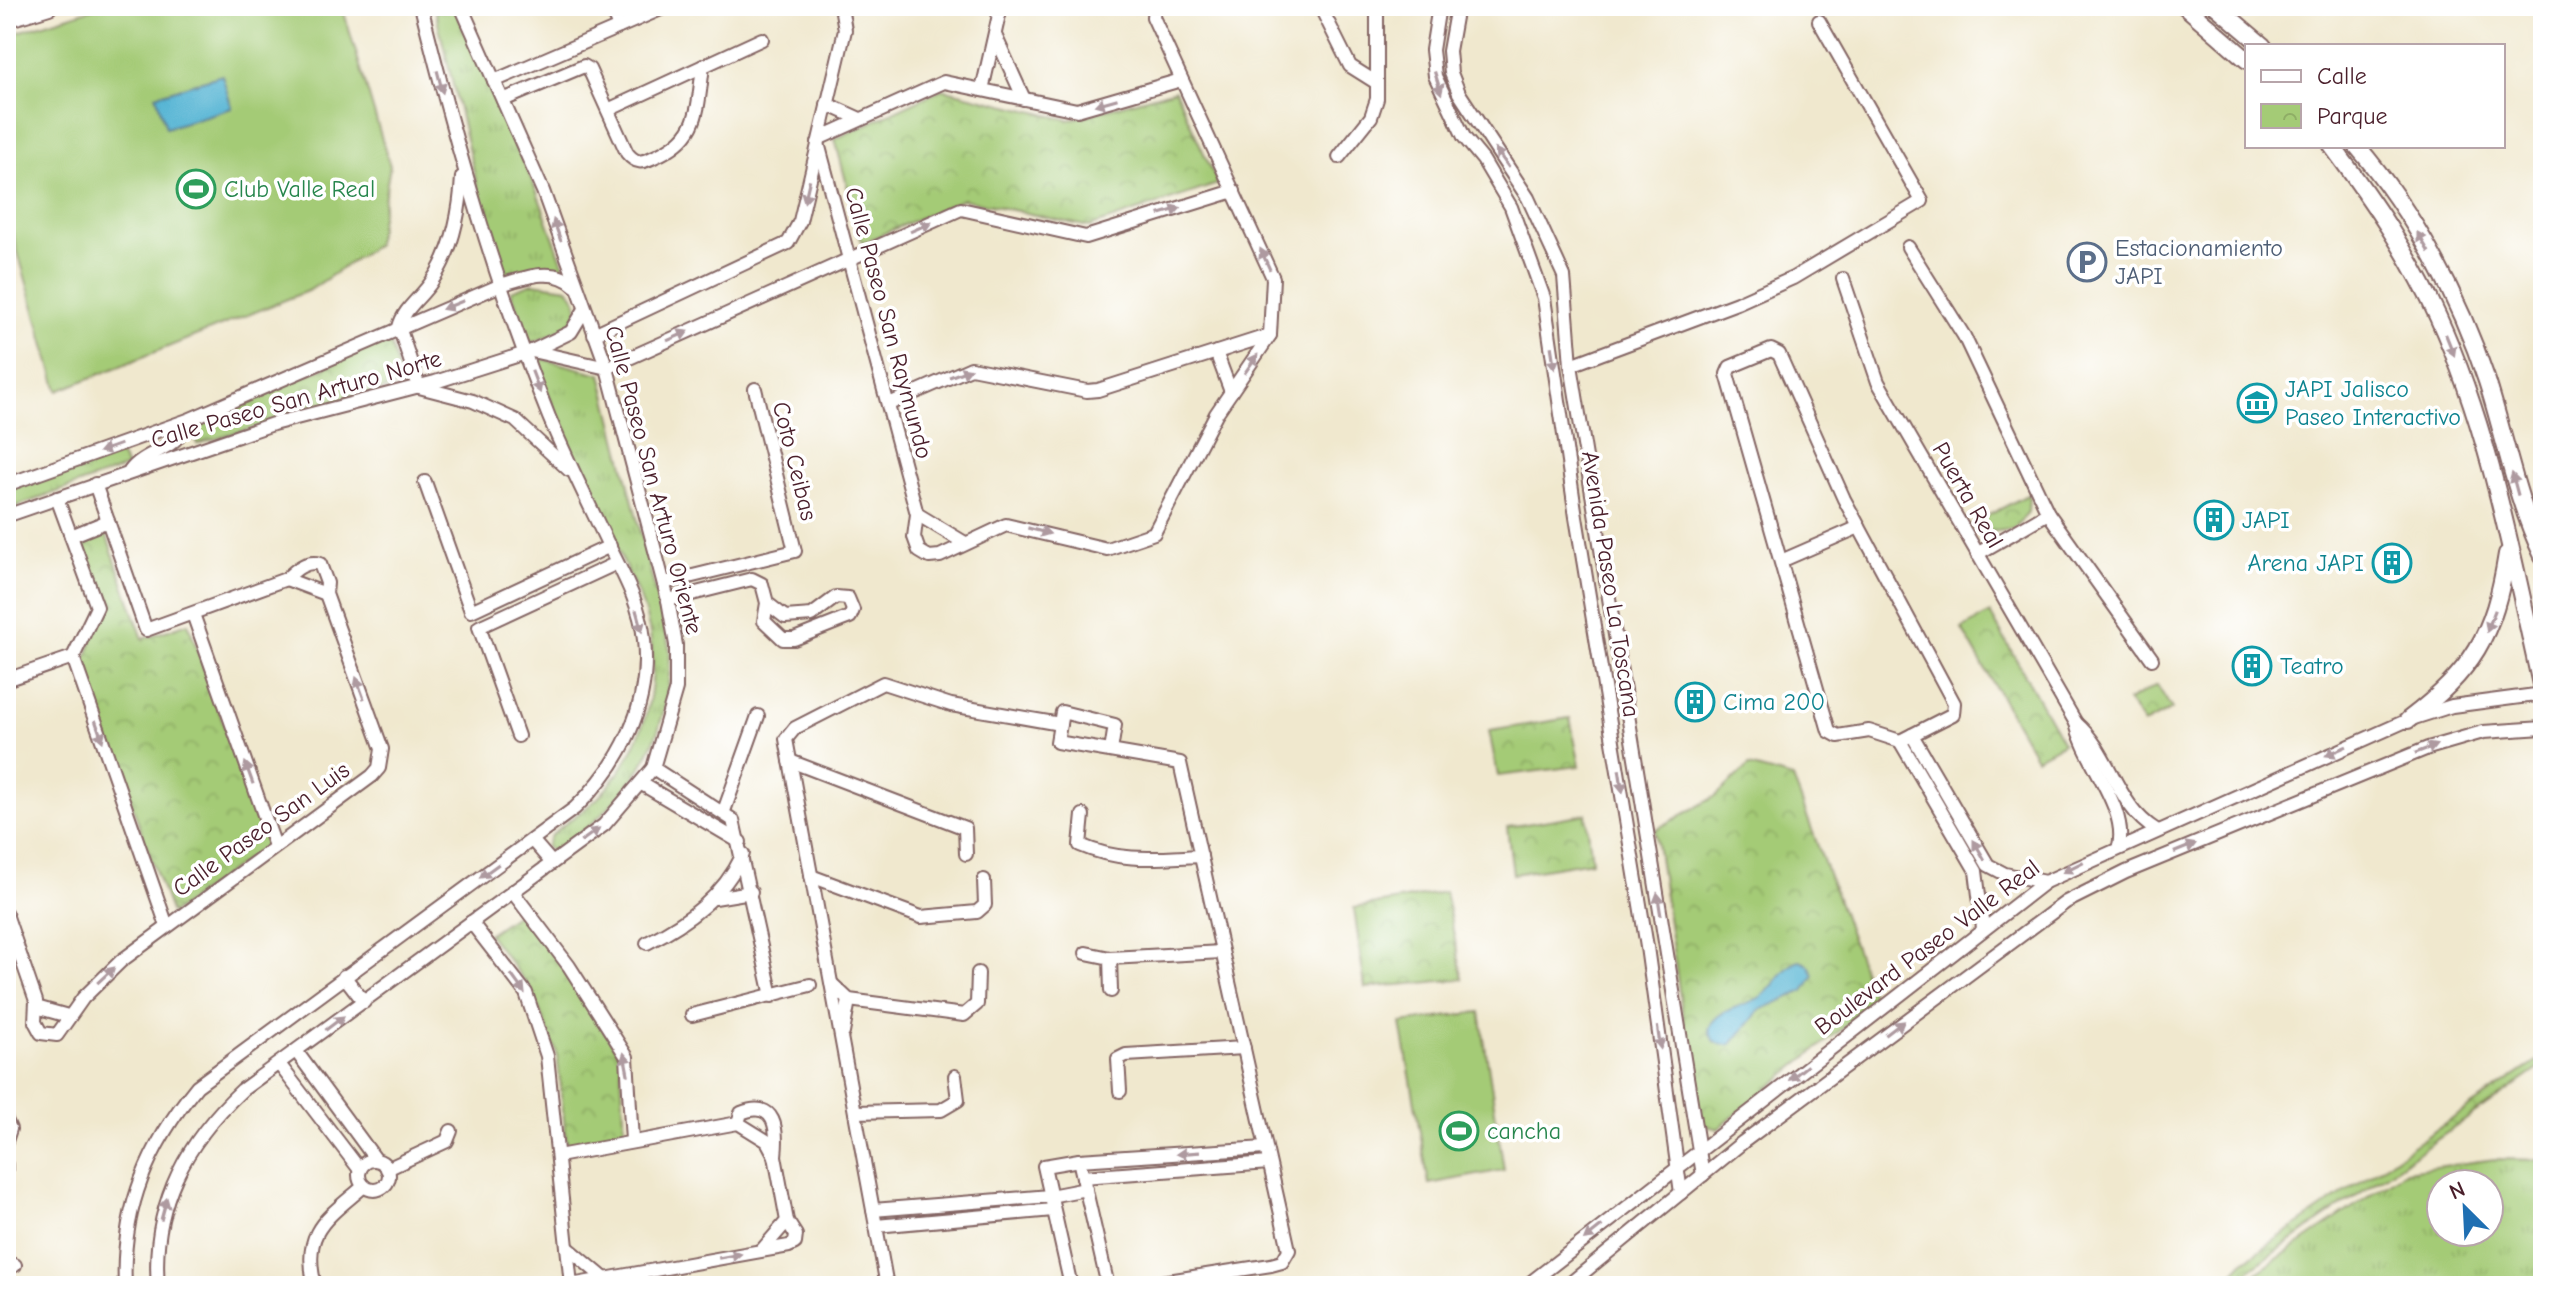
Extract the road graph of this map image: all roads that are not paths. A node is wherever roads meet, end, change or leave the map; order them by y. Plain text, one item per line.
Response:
1 (49, 6) edge
2 (421, 6) edge
3 (461, 6) edge
4 (610, 6) edge
5 (668, 6) edge
6 (841, 6) edge
7 (1001, 6) edge
8 (1154, 6) edge
9 (1320, 6) edge
10 (1377, 6) edge
11 (1439, 6) edge
12 (1457, 6) edge
13 (2185, 6) edge
14 (2216, 6) edge
15 (6, 19) edge
16 (1819, 21) dead end
17 (619, 27) junction
18 (995, 35) junction
19 (762, 39) dead end
20 (2261, 44) edge
21 (2245, 58) edge
22 (703, 66) junction
23 (1181, 80) junction
24 (494, 81) junction
25 (1377, 83) junction
26 (982, 90) junction
27 (1024, 99) junction
28 (503, 100) junction
29 (827, 104) junction
30 (608, 110) junction
31 (860, 119) junction
32 (819, 140) junction
33 (2333, 148) edge
34 (2359, 148) edge
35 (1339, 157) dead end
36 (2377, 170) junction
37 (462, 171) junction
38 (2357, 180) junction
39 (1234, 191) junction
40 (1528, 198) junction
41 (1511, 207) junction
42 (1908, 247) dead end
43 (850, 259) junction
44 (1843, 279) dead end
45 (501, 285) junction
46 (578, 288) junction
47 (585, 309) junction
48 (399, 327) junction
49 (594, 334) junction
50 (1270, 335) junction
51 (528, 352) junction
52 (1216, 352) junction
53 (1571, 365) junction
54 (607, 368) junction
55 (419, 387) junction
56 (755, 389) dead end
57 (1231, 392) junction
58 (889, 404) junction
59 (175, 425) junction
60 (130, 471) junction
61 (577, 478) junction
62 (425, 482) dead end
63 (95, 484) junction
64 (6, 485) edge
65 (57, 498) junction
66 (2048, 513) junction
67 (917, 514) junction
68 (6, 516) edge
69 (108, 521) junction
70 (1859, 527) junction
71 (71, 536) junction
72 (965, 543) junction
73 (2509, 545) junction
74 (610, 546) junction
75 (1977, 554) junction
76 (2543, 556) edge
77 (1781, 561) junction
78 (617, 563) junction
79 (286, 579) junction
80 (664, 583) junction
81 (1608, 590) junction
82 (1589, 591) junction
83 (326, 594) junction
84 (668, 600) junction
85 (767, 603) junction
86 (193, 614) junction
87 (1614, 624) junction
88 (1595, 626) junction
89 (73, 657) junction
90 (2152, 659) dead end
91 (6, 680) edge
92 (2543, 693) edge
93 (1629, 706) junction
94 (1609, 709) junction
95 (758, 716) dead end
96 (2408, 720) junction
97 (2076, 723) junction
98 (1060, 724) junction
99 (2543, 728) edge
100 (518, 736) dead end
101 (1906, 738) junction
102 (1635, 744) junction
103 (1615, 745) junction
104 (1111, 751) junction
105 (790, 761) junction
106 (653, 768) junction
107 (2113, 774) junction
108 (2100, 781) junction
109 (642, 784) junction
110 (724, 811) junction
111 (1083, 815) dead end
112 (2156, 830) junction
113 (532, 840) junction
114 (275, 846) junction
115 (2119, 846) junction
116 (742, 848) junction
117 (966, 854) dead end
118 (1201, 856) junction
119 (552, 863) junction
120 (811, 876) junction
121 (984, 880) dead end
122 (2045, 882) junction
123 (512, 891) junction
124 (751, 892) junction
125 (715, 898) junction
126 (6, 914) edge
127 (471, 922) junction
128 (167, 926) junction
129 (1983, 928) junction
130 (647, 943) dead end
131 (1666, 944) junction
132 (1647, 947) junction
133 (1222, 952) junction
134 (1086, 953) dead end
135 (1110, 958) junction
136 (978, 973) dead end
137 (344, 976) junction
138 (831, 983) junction
139 (810, 985) dead end
140 (1111, 991) dead end
141 (772, 996) junction
142 (849, 1000) junction
143 (364, 1002) junction
144 (36, 1007) junction
145 (692, 1015) dead end
146 (68, 1016) junction
147 (841, 1044) junction
148 (1244, 1048) junction
149 (296, 1051) junction
150 (279, 1064) junction
151 (955, 1076) dead end
152 (1120, 1091) dead end
153 (855, 1112) junction
154 (6, 1120) edge
155 (738, 1123) junction
156 (451, 1131) dead end
157 (6, 1141) edge
158 (632, 1141) junction
159 (1265, 1148) junction
160 (1699, 1151) junction
161 (558, 1156) junction
162 (775, 1156) junction
163 (376, 1160) junction
164 (1079, 1160) junction
165 (1269, 1163) junction
166 (6, 1165) edge
167 (1677, 1167) junction
168 (387, 1169) junction
169 (360, 1170) junction
170 (1703, 1175) junction
171 (6, 1179) edge
172 (1085, 1183) junction
173 (364, 1186) junction
174 (1681, 1193) junction
175 (1050, 1196) junction
176 (873, 1210) junction
177 (1053, 1210) junction
178 (787, 1221) junction
179 (876, 1226) junction
180 (567, 1247) junction
181 (762, 1250) junction
182 (605, 1279) junction
183 (1155, 1283) dead end
184 (125, 1286) edge
185 (158, 1286) edge
186 (315, 1286) edge
187 (887, 1286) edge
188 (1071, 1286) edge
189 (1108, 1286) edge
190 (1526, 1286) edge
191 (1567, 1286) edge

1 - 15 main road
2 -> 37 street
3 - 24 street, Calle Paseo San Arturo Oriente
4 - 17 street
5 - 17 street
6 - 29 street, Calle Paseo San Raymundo
7 - 18 street
8 - 23 street
9 - 25 street
10 - 25 street
11 -> 41 street, Avenida Paseo La Toscana
40 -> 12 street, Avenida Paseo La Toscana
13 - 21 main road
14 - 20 main road
16 - 53 street
17 - 24 street
18 - 26 street
18 - 27 street
19 - 22 street
22 - 30 street
22 - 30 street
23 -> 27 street
23 - 39 street
24 - 28 street, Calle Paseo San Arturo Oriente
25 - 35 street
26 - 27 street
26 - 31 street
28 - 30 street
46 -> 28 street, Calle Paseo San Arturo Oriente
29 - 31 street
29 - 32 street, Calle Paseo San Raymundo
31 - 32 street
32 - 43 street, Calle Paseo San Raymundo
32 -> 49 street, Calle Paseo San Raymundo
33 - 38 main road
34 - 36 main road
36 - 38 main road
76 -> 36 main road
37 - 45 street
37 - 48 street
38 -> 73 main road
43 -> 39 street
50 -> 39 street
40 - 41 street
40 - 53 street, Avenida Paseo La Toscana
41 -> 82 street, Avenida Paseo La Toscana
42 - 66 street
54 -> 43 street
43 - 58 street, Calle Paseo San Raymundo
44 - 75 street, Puerta Real
45 - 46 street, Calle Paseo San Arturo Norte
45 -> 48 street, Calle Paseo San Arturo Norte
45 - 51 street
46 - 47 street, Calle Paseo San Arturo Oriente
47 - 49 street, Calle Paseo San Arturo Oriente
47 - 51 street, Calle Paseo San Arturo Norte
48 - 55 street
48 - 59 street, Calle Paseo San Arturo Norte
49 - 54 street, Calle Paseo San Arturo Oriente
50 - 52 street
57 -> 50 street, Calle Paseo San Raymundo
51 - 54 street
51 - 55 street, Calle Paseo San Arturo Norte
51 -> 61 street
52 - 57 street
58 -> 52 street
53 - 81 street, Avenida Paseo La Toscana
54 - 80 street, Calle Paseo San Arturo Oriente
55 - 60 street, Calle Paseo San Arturo Norte
55 - 61 street
56 - 80 street, Coto Ceibas
72 -> 57 street, Calle Paseo San Raymundo
58 - 67 street, Calle Paseo San Raymundo
59 - 60 street
59 -> 64 street, Calle Paseo San Arturo Norte
60 - 63 street, Calle Paseo San Arturo Norte
61 - 74 street
62 - 74 street
63 - 65 street, Calle Paseo San Arturo Norte
63 - 69 street, Calle Paseo San Luis
65 - 68 street, Calle Paseo San Arturo Norte
65 - 71 street
66 - 75 street
66 - 90 street
67 - 72 street
67 - 72 street, Calle Paseo San Raymundo
69 - 71 street
69 - 86 street, Calle Paseo San Luis
70 - 77 street
70 - 77 street
70 - 101 street
71 - 89 street
73 - 92 main road
73 -> 96 main road
74 - 78 street
75 - 97 street, Puerta Real
77 - 101 street
78 - 100 street
78 -> 113 street
79 - 83 street
79 - 83 street, Calle Paseo San Luis
79 - 86 street, Calle Paseo San Luis
80 - 84 street, Calle Paseo San Arturo Oriente
81 - 82 street
81 - 87 street, Avenida Paseo La Toscana
82 - 88 street, Avenida Paseo La Toscana
114 -> 83 street, Calle Paseo San Luis
84 - 85 street
84 - 106 street, Calle Paseo San Arturo Oriente
85 - 85 street
114 -> 86 street
87 - 88 street
87 - 93 street, Avenida Paseo La Toscana
88 - 94 street, Avenida Paseo La Toscana
89 - 91 street
89 -> 128 street
92 - 96 street, Boulevard Paseo Valle Real
93 - 94 street
93 - 102 street, Avenida Paseo La Toscana
94 - 103 street, Avenida Paseo La Toscana
95 - 110 street
96 -> 112 street, Boulevard Paseo Valle Real
97 - 107 street, Puerta Real
97 - 108 street, Puerta Real
98 - 104 street
98 - 104 street
98 - 105 street
170 -> 99 street, Boulevard Paseo Valle Real
122 -> 101 street
101 - 129 street
102 - 103 street
131 -> 102 street, Avenida Paseo La Toscana
103 -> 132 street, Avenida Paseo La Toscana
104 - 118 street
105 - 117 street
105 - 120 street
106 - 109 street, Calle Paseo San Arturo Oriente
106 - 110 street
107 - 108 street
107 - 112 street, Puerta Real
108 - 115 street, Puerta Real
109 - 116 street
119 -> 109 street, Calle Paseo San Arturo Oriente
110 - 116 street
111 - 118 street
112 - 115 street, Boulevard Paseo Valle Real
113 - 119 street
113 -> 137 street
114 - 128 street, Calle Paseo San Luis
115 -> 122 street, Boulevard Paseo Valle Real
116 - 124 street
116 - 125 street
118 - 133 street
119 - 123 street, Calle Paseo San Arturo Oriente
120 - 121 street
120 - 138 street
122 - 129 street, Boulevard Paseo Valle Real
123 - 127 street, Calle Paseo San Arturo Oriente
158 -> 123 street
124 - 125 street
124 - 141 street
125 - 130 street
126 - 144 street, Calle Paseo San Luis
127 - 143 street, Calle Paseo San Arturo Oriente
127 -> 161 street
146 -> 128 street, Calle Paseo San Luis
129 -> 160 street, Boulevard Paseo Valle Real
131 - 132 street
131 - 160 street, Avenida Paseo La Toscana
132 -> 167 street, Avenida Paseo La Toscana
133 - 135 street
133 - 148 street
134 - 135 street
135 - 140 street
136 - 142 street
137 - 143 street
137 - 184 street
138 - 142 street
138 - 147 street
139 - 141 street
141 - 145 street
142 - 147 street
149 -> 143 street, Calle Paseo San Arturo Oriente
144 - 146 street
144 - 146 street, Calle Paseo San Luis
147 - 153 street
148 - 152 street
148 - 159 street
149 - 150 street, Calle Paseo San Arturo Oriente
149 - 163 street
150 - 169 street
185 -> 150 street, Calle Paseo San Arturo Oriente
151 - 153 street
153 - 176 street
154 - 157 street
155 - 158 street
155 - 162 street
155 - 162 street
156 - 168 street
158 - 161 street
159 -> 164 street
159 - 165 street
160 - 167 street, Boulevard Paseo Valle Real
160 - 170 street, Avenida Paseo La Toscana
161 - 180 street
162 - 178 street
163 - 168 street
163 - 169 street
164 - 172 street
164 - 175 street
165 - 172 street
165 - 183 street
166 - 171 street
167 - 174 street, Avenida Paseo La Toscana
167 -> 190 street, Boulevard Paseo Valle Real
168 - 173 street
169 - 173 street
170 - 174 street, Boulevard Paseo Valle Real
172 - 175 street
172 - 189 street
173 - 186 street
174 - 191 street
175 - 176 street
175 - 177 street
176 - 179 street
177 - 179 street
177 - 188 street
178 - 181 street
178 - 181 street
179 - 187 street
180 - 182 street
180 - 182 street
182 -> 181 street

